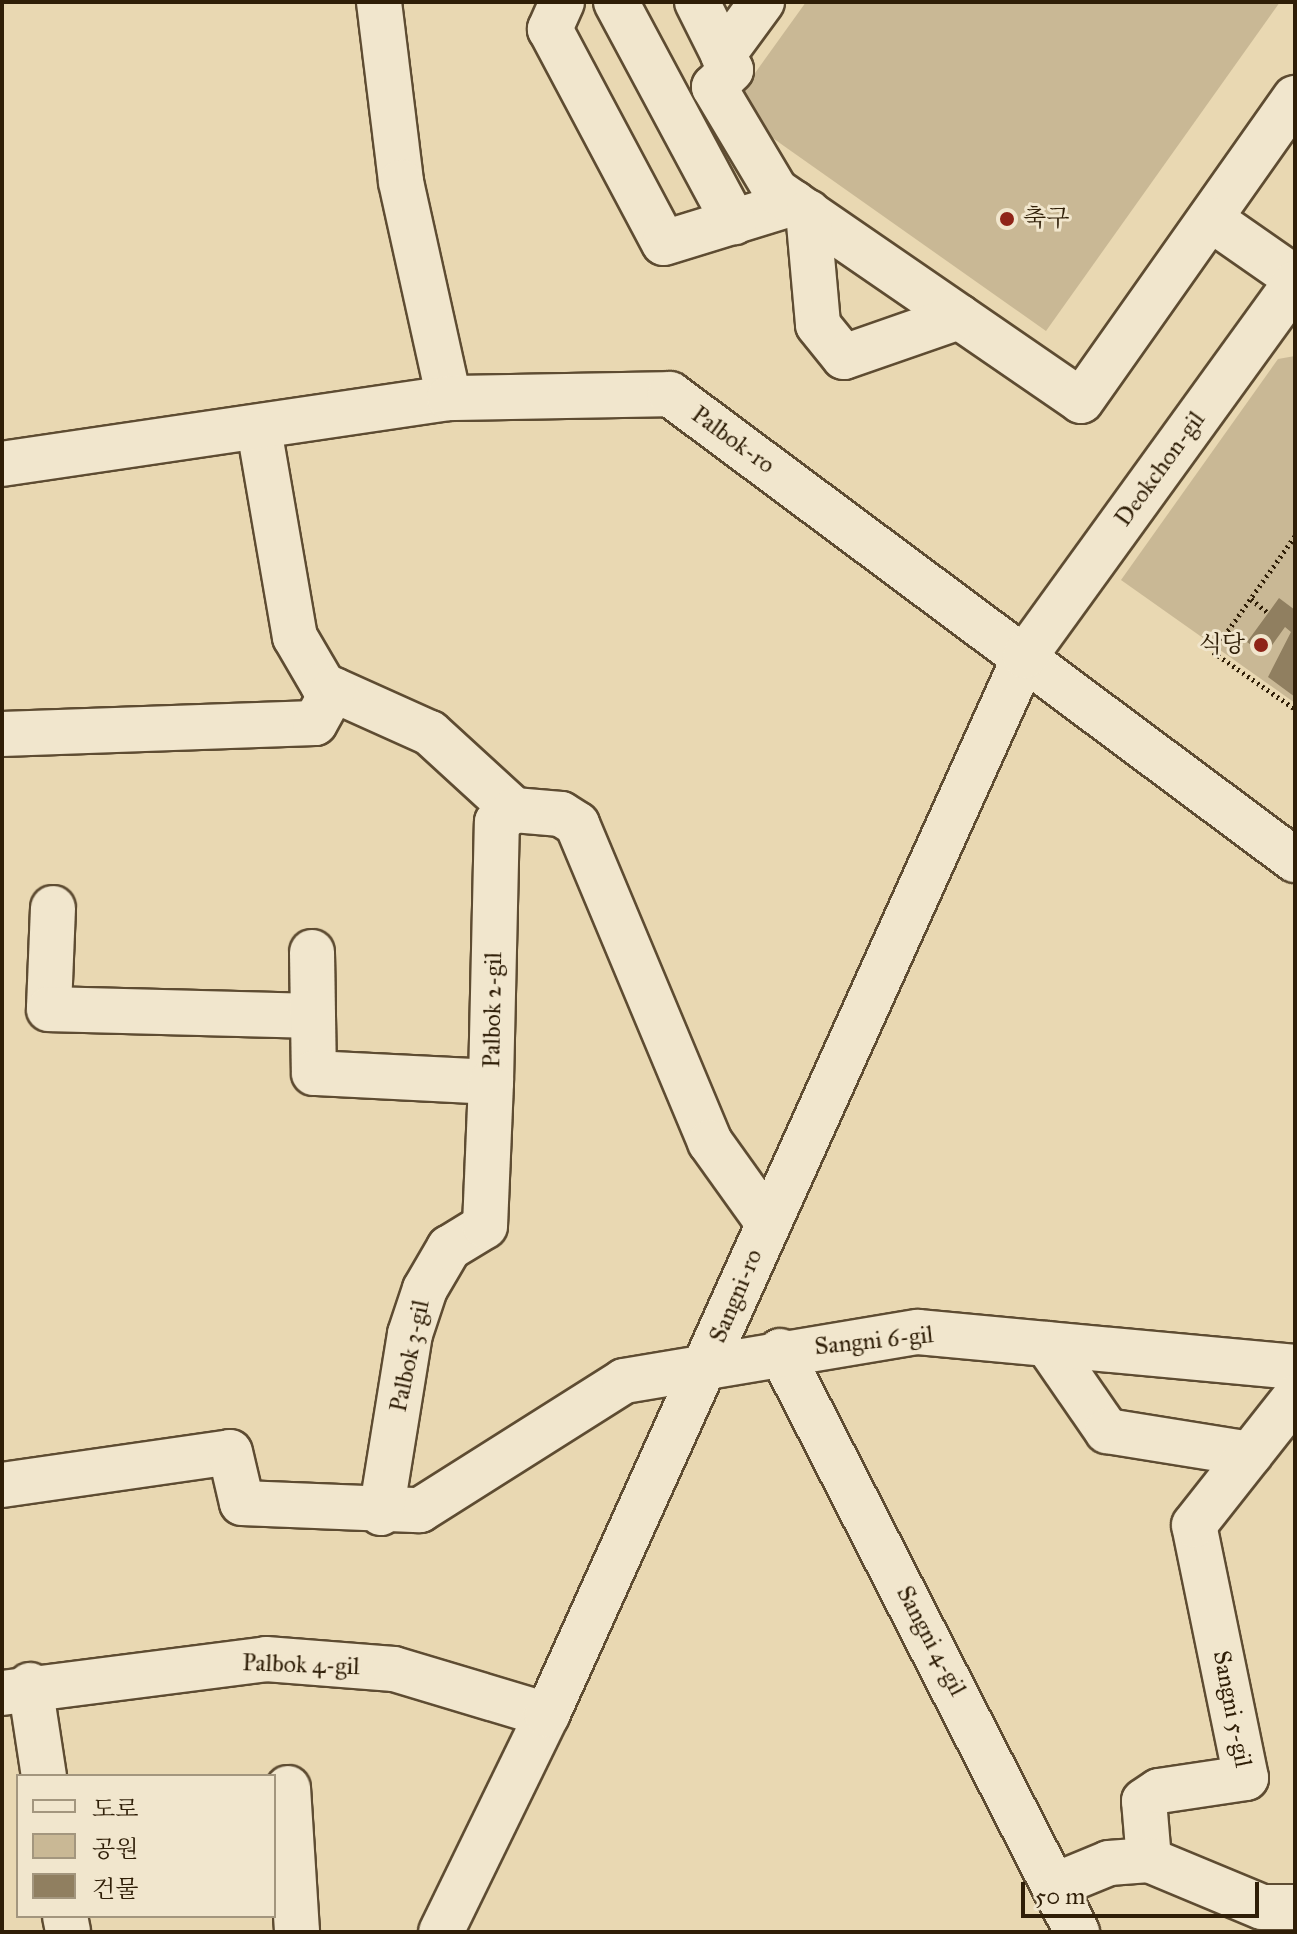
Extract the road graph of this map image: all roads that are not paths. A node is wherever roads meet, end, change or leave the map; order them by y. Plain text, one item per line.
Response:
1 (379, 2) edge
2 (562, 2) edge
3 (616, 2) edge
4 (697, 2) edge
5 (754, 7) edge
6 (723, 55) junction
7 (1295, 98) edge
8 (801, 208) junction
9 (1212, 220) junction
10 (734, 222) junction
11 (1295, 280) edge
12 (959, 317) junction
13 (449, 398) junction
14 (259, 429) junction
15 (2, 464) edge
16 (1025, 656) junction
17 (333, 690) junction
18 (2, 734) edge
19 (514, 810) junction
20 (1295, 860) edge
21 (53, 908) dead end
22 (312, 952) dead end
23 (313, 1016) junction
24 (491, 1082) junction
25 (768, 1223) junction
26 (1047, 1344) junction
27 (780, 1351) junction
28 (1295, 1367) edge
29 (704, 1372) junction
30 (1295, 1397) edge
31 (1250, 1454) junction
32 (2, 1485) edge
33 (381, 1513) junction
34 (16, 1689) edge
35 (547, 1715) junction
36 (43, 1774) edge
37 (288, 1788) dead end
38 (1149, 1860) junction
39 (1058, 1884) junction
40 (1295, 1907) edge
41 (297, 1932) edge
42 (441, 1932) edge
43 (1077, 1932) edge

1 - 13 street
2 - 10 street
3 - 10 street
4 - 6 street
5 - 6 street
6 - 8 street
7 - 9 street
8 - 10 street
8 - 12 street
8 - 12 street
9 - 11 street
9 - 12 street
11 - 16 street, Deokchon-gil
13 - 14 street, Palbok-ro
13 - 16 street, Palbok-ro
14 - 15 street, Palbok-ro
14 - 17 street
16 - 20 street, Palbok-ro
16 - 25 street, Sangni-ro
17 - 18 street
17 - 19 street
19 - 24 street, Palbok 2-gil
19 - 25 street
21 - 23 street
22 - 23 street, Palbok 2-gil
23 - 24 street, Palbok 2-gil
24 - 33 street, Palbok 3-gil
25 - 29 street, Sangni-ro
26 - 27 street, Sangni 6-gil
26 - 28 street, Sangni 6-gil
26 - 31 street
27 - 29 street, Sangni 6-gil
27 - 39 street, Sangni 4-gil
29 - 33 street
29 - 35 street, Sangni-ro
30 - 31 street
31 - 38 street, Sangni 5-gil
32 - 33 street
34 - 35 street, Palbok 4-gil
34 - 36 street
35 - 42 street, Sangni-ro
37 - 41 street
38 - 39 street
38 - 40 street
39 - 43 street, Sangni 4-gil

